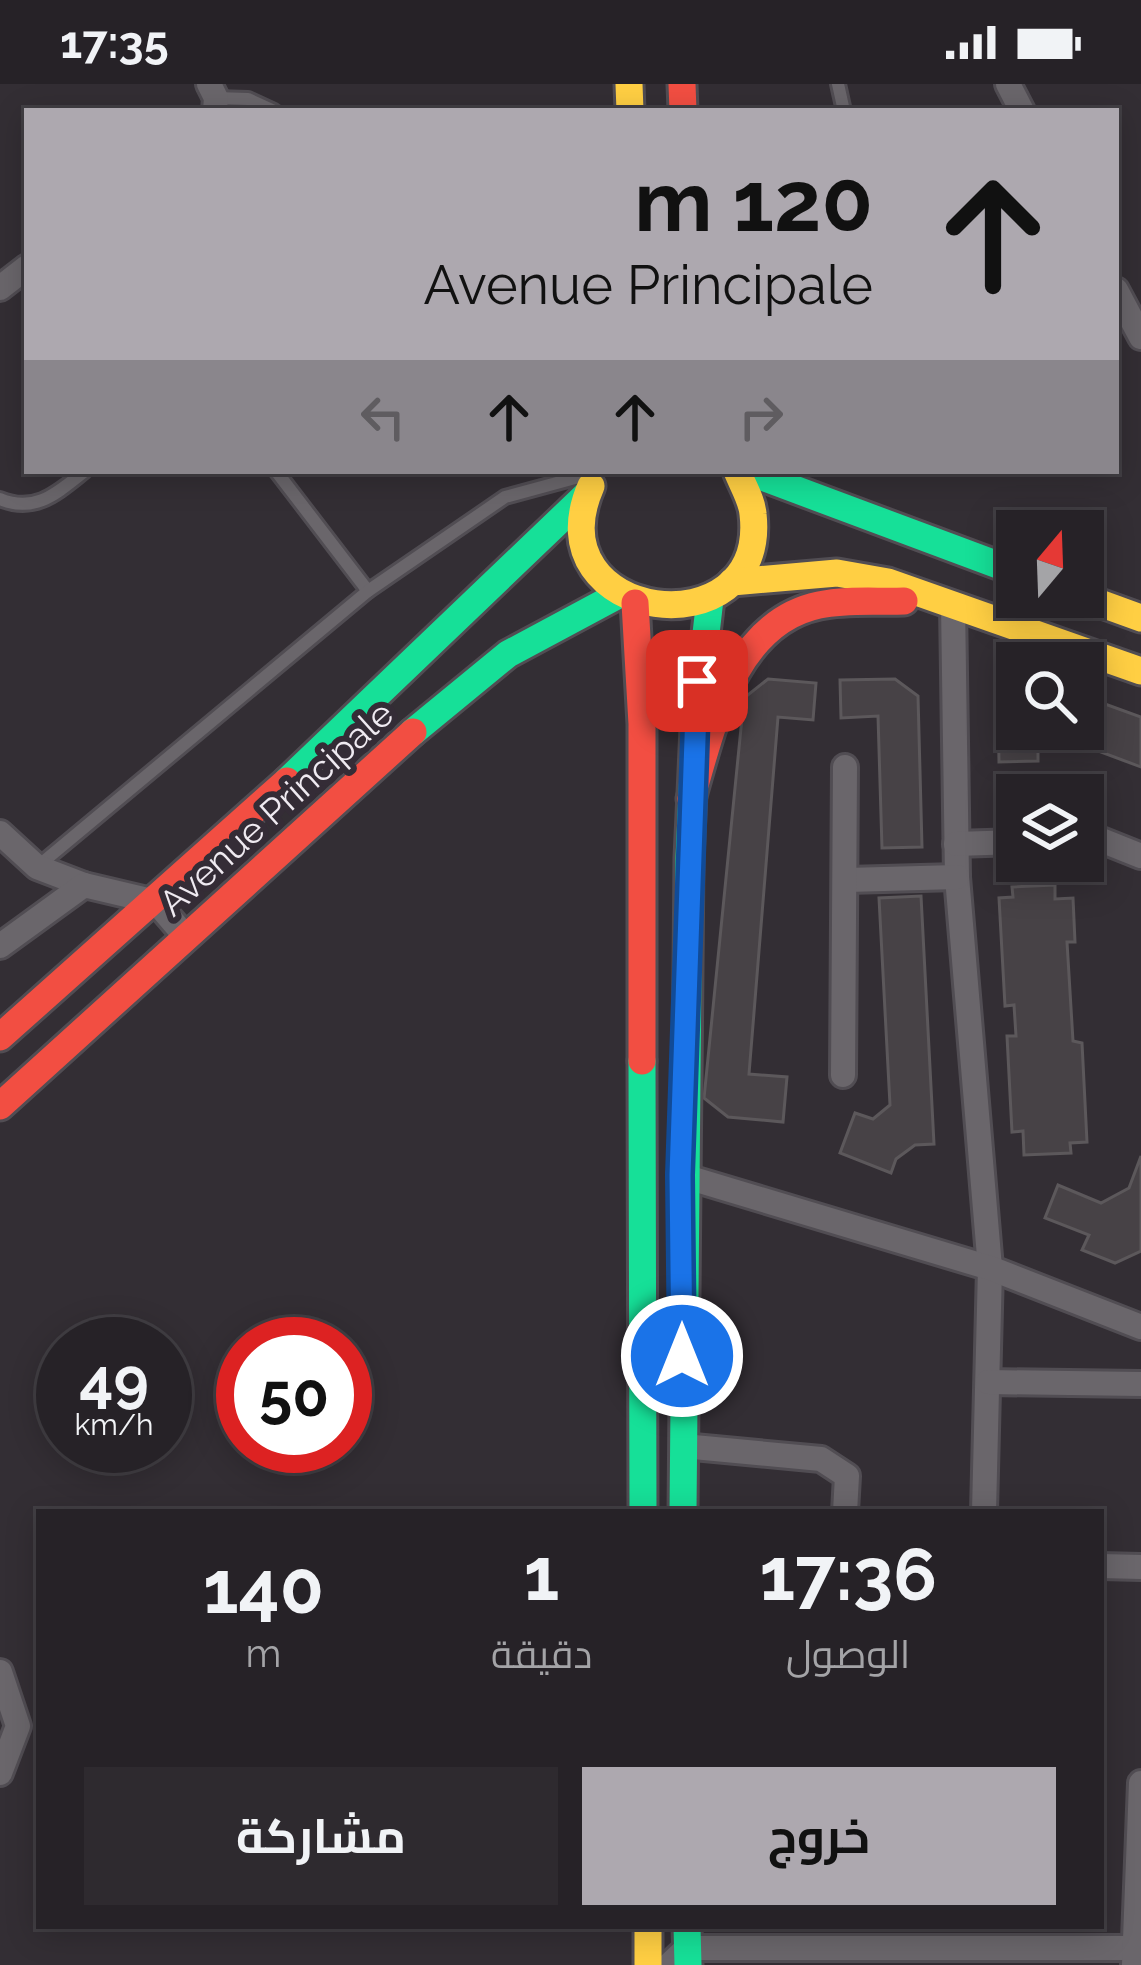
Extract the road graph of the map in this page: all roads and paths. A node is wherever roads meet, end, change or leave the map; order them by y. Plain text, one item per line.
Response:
1 (214, 98) edge
2 (268, 108) edge
3 (24, 269) edge
4 (0, 288) edge
5 (1119, 296) edge
6 (1141, 338) edge
7 (81, 474) edge
8 (278, 474) edge
9 (737, 474) edge
10 (754, 474) edge
11 (816, 474) edge
12 (595, 479) edge
13 (0, 499) edge
14 (880, 521) junction
15 (996, 564) edge
16 (368, 590) junction
17 (721, 590) junction
18 (627, 599) junction
19 (945, 602) junction
20 (1104, 605) edge
21 (1141, 618) edge
22 (1141, 671) edge
23 (844, 767) dead end
24 (691, 799) junction
25 (0, 833) edge
26 (1104, 841) edge
27 (996, 843) edge
28 (956, 844) junction
29 (1141, 856) edge
30 (37, 867) junction
31 (957, 877) junction
32 (847, 880) junction
33 (83, 885) junction
34 (156, 902) junction
35 (186, 937) junction
36 (0, 946) edge
37 (0, 1037) edge
38 (843, 1075) dead end
39 (0, 1106) edge
40 (680, 1175) junction
41 (991, 1268) junction
42 (1141, 1327) edge
43 (988, 1382) junction
44 (1141, 1384) edge
45 (683, 1446) junction
46 (644, 1509) edge
47 (683, 1509) edge
48 (845, 1509) edge
49 (984, 1509) edge
50 (1104, 1566) edge
51 (1141, 1567) edge
52 (0, 1672) edge
53 (0, 1773) edge
54 (1141, 1783) edge
55 (648, 1929) edge
56 (823, 1936) edge
57 (976, 1945) edge
58 (683, 1951) edge
59 (1137, 1953) edge
60 (649, 1965) edge

1 - 2 lane
3 - 4 street
5 - 6 street
7 - 13 lane
8 - 16 lane
9 - 17 main road
10 - 14 main road
11 - 14 main road
12 - 16 lane
12 - 18 main road
12 - 34 main road, Avenue Principale
14 - 15 main road
16 - 30 lane
17 - 18 main road
17 - 19 main road
17 - 24 main road
18 - 35 main road, Avenue Principale
18 - 46 main road
19 - 22 main road
19 - 24 main road
19 - 28 street
20 - 21 main road
23 - 32 street
24 - 40 main road
25 - 30 street
26 - 29 street
27 - 28 street
28 - 31 street
30 - 33 street
31 - 32 street
31 - 41 street
32 - 38 street
33 - 34 street
33 - 36 street
34 - 35 street
34 - 37 main road, Avenue Principale
35 - 39 main road, Avenue Principale
40 - 41 street
40 - 45 main road
41 - 42 street
41 - 43 street
43 - 44 street
43 - 49 street
45 - 47 main road
45 - 48 street
50 - 51 street
52 - 53 street
54 - 59 street
55 - 60 main road
56 - 57 street
56 - 58 street
57 - 59 street

